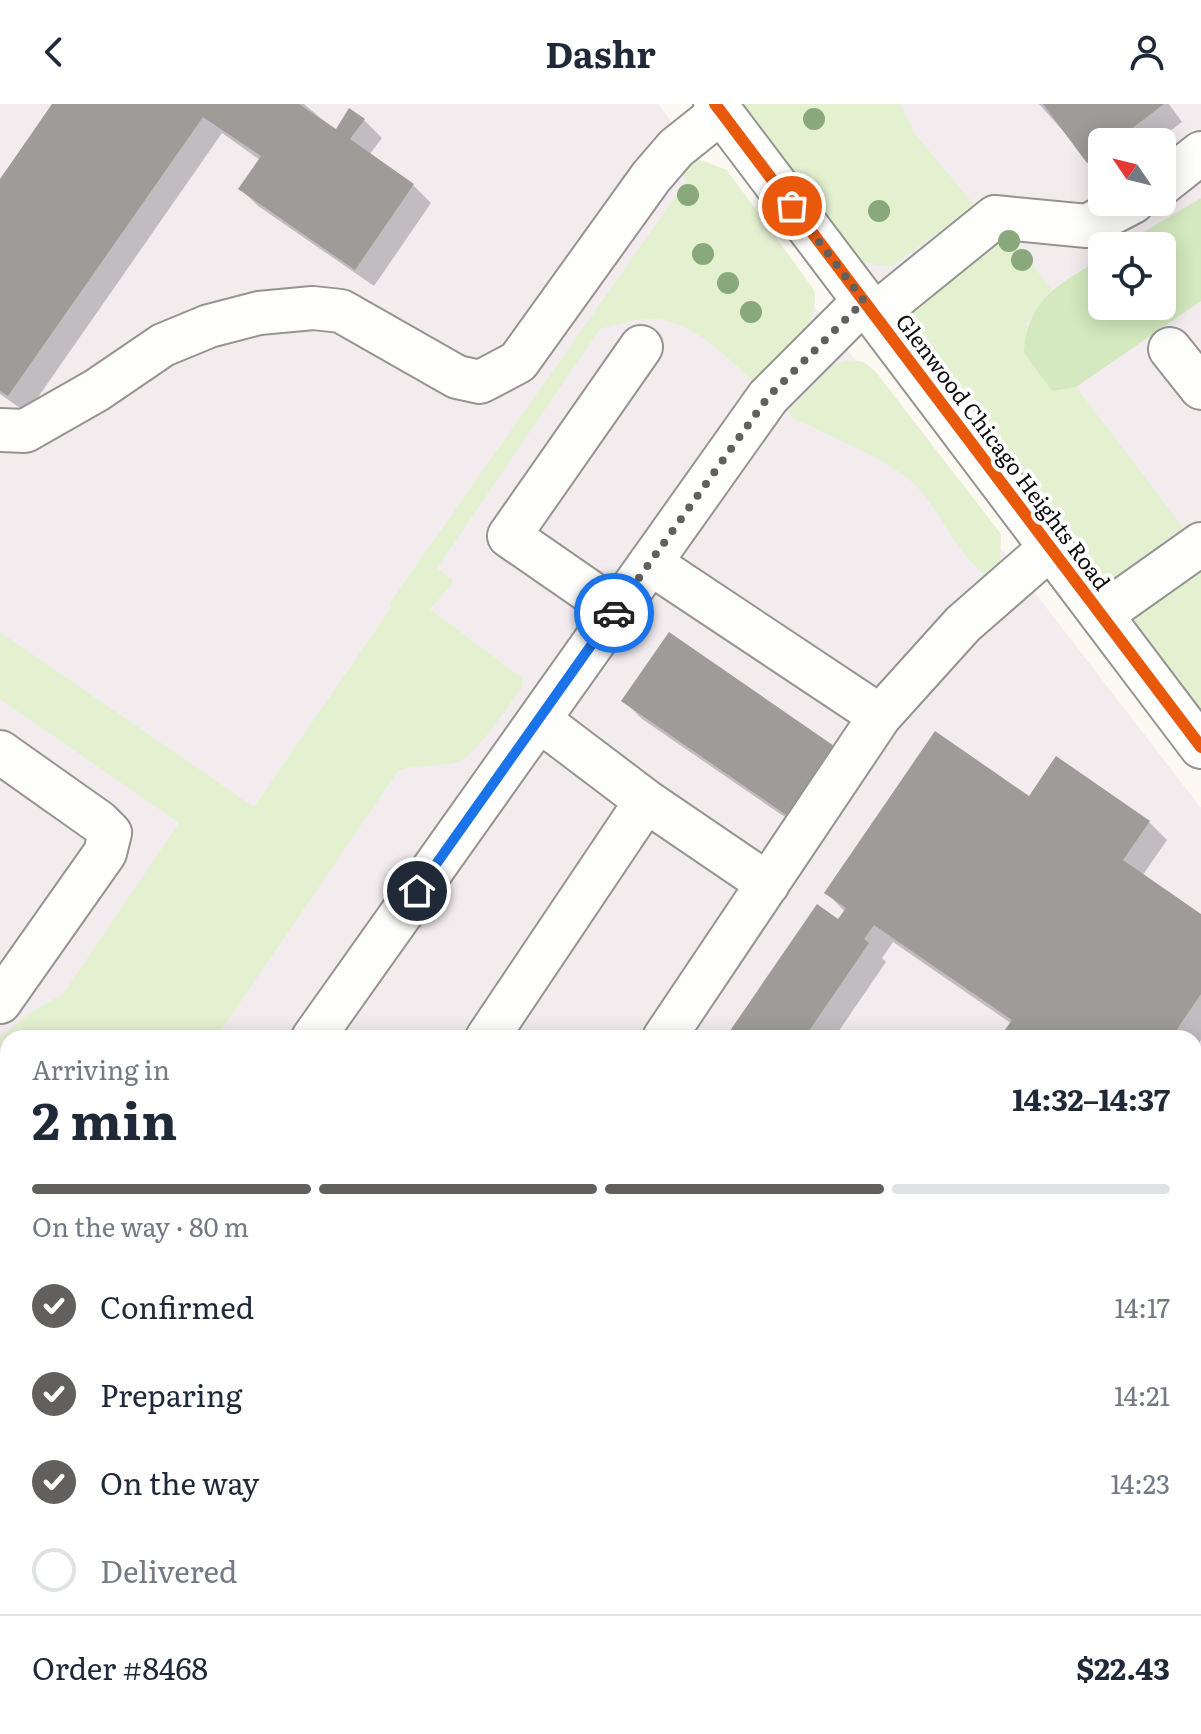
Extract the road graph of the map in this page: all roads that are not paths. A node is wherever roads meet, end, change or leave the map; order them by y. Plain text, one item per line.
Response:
1 (718, 108) edge
2 (1201, 153) edge
3 (1176, 173) edge
4 (1106, 216) edge
5 (869, 308) junction
6 (641, 347) dead end
7 (1170, 349) dead end
8 (1201, 388) edge
9 (0, 430) edge
10 (1201, 544) edge
11 (1050, 548) junction
12 (650, 563) junction
13 (616, 610) junction
14 (1101, 615) junction
15 (880, 716) junction
16 (539, 720) junction
17 (1201, 747) edge
18 (0, 752) edge
19 (646, 801) junction
20 (768, 884) junction
21 (4, 988) edge
22 (319, 1030) edge
23 (492, 1030) edge
24 (669, 1030) edge

1 - 5 street, Glenwood Chicago Heights Road
1 - 9 street
2 - 3 street
4 - 5 street
5 - 11 street, Glenwood Chicago Heights Road
5 - 12 street
6 - 13 street
7 - 8 street
10 - 14 street
11 - 14 street, Glenwood Chicago Heights Road
11 - 15 street
12 - 13 street
12 - 15 street
13 - 16 street
14 - 17 street, Glenwood Chicago Heights Road
15 - 20 street
16 - 19 street
16 - 22 street
18 - 21 street
19 - 20 street
19 - 23 street
20 - 24 street

